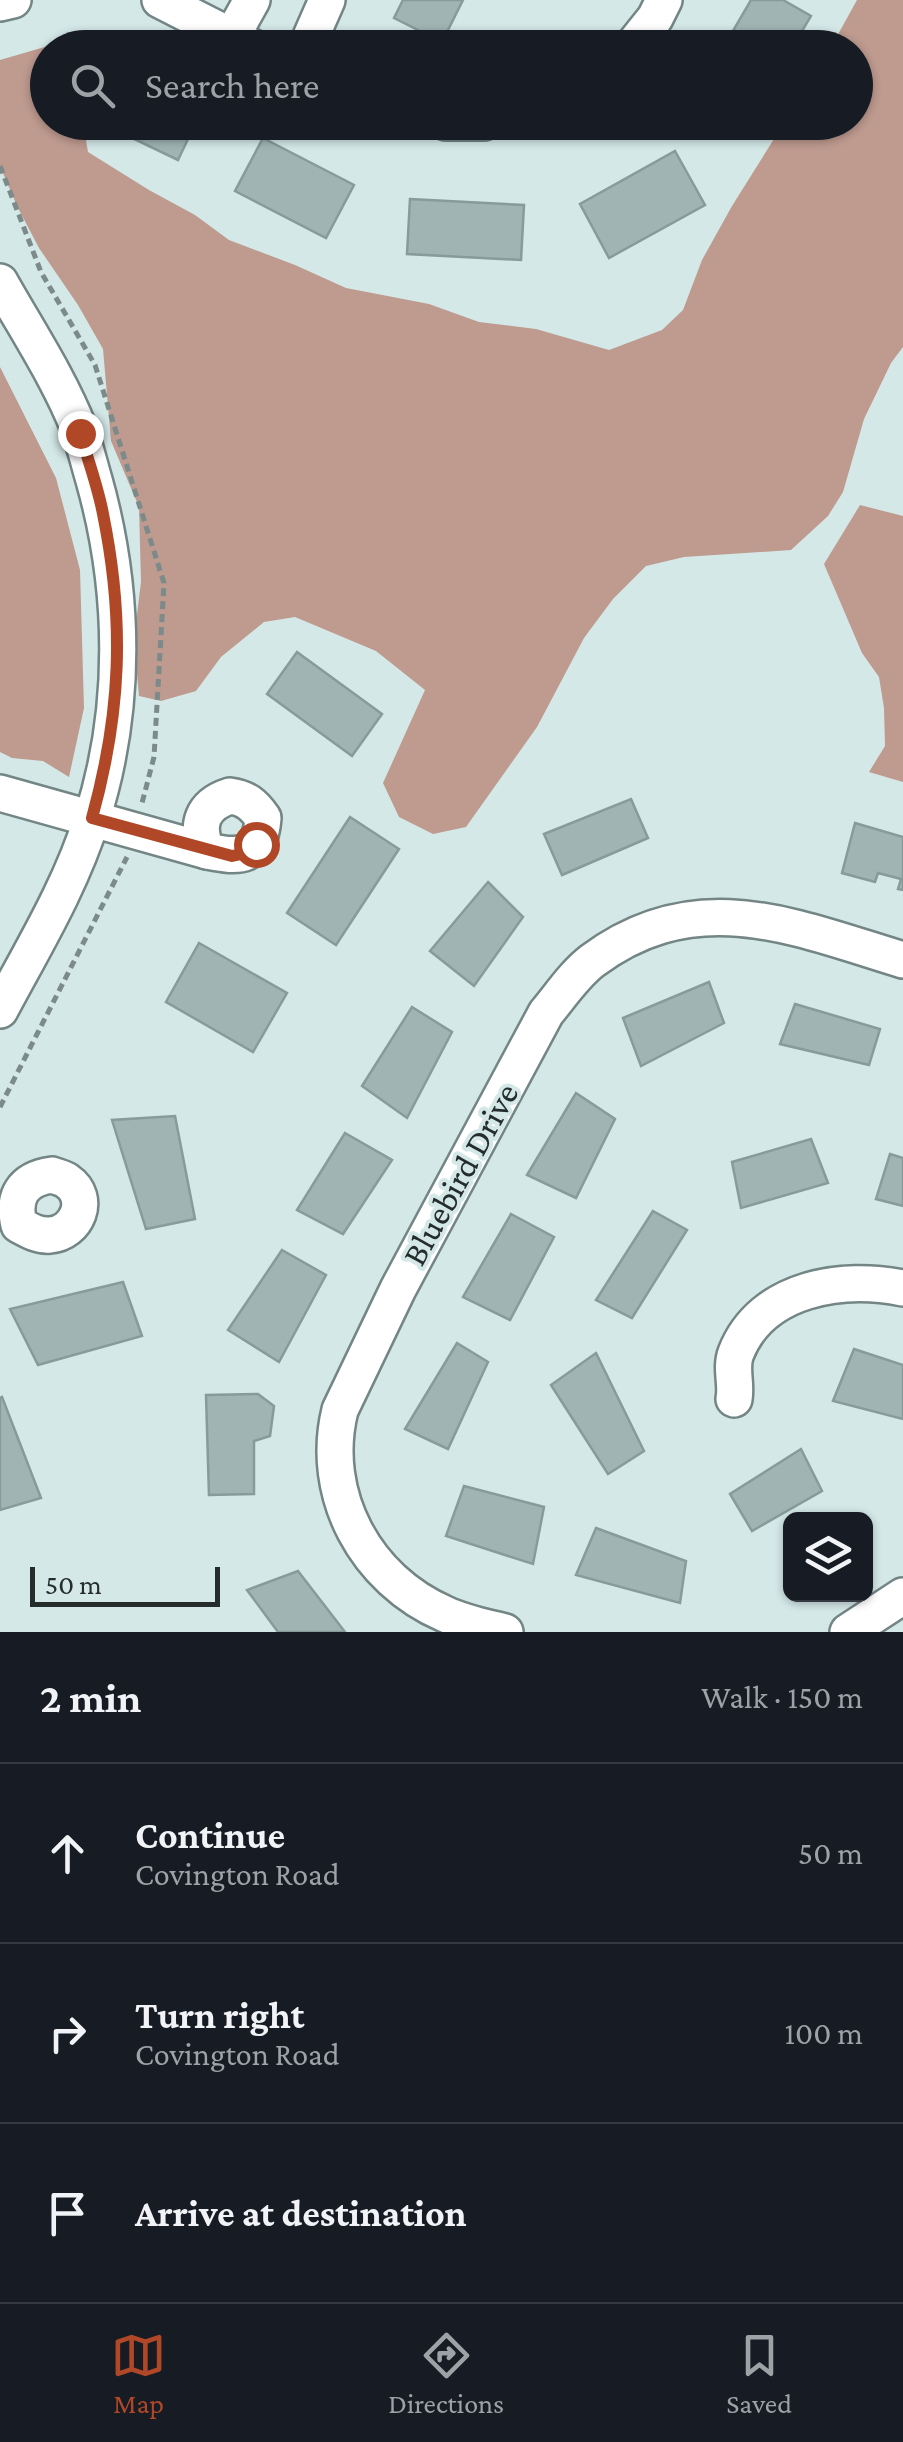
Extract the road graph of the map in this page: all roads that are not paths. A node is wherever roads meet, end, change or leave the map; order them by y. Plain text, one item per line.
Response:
1 (13, 0) edge
2 (160, 0) edge
3 (252, 0) edge
4 (327, 0) edge
5 (664, 0) edge
6 (0, 3) edge
7 (219, 30) edge
8 (246, 30) edge
9 (314, 30) edge
10 (645, 30) edge
11 (0, 282) edge
12 (3, 801) edge
13 (92, 818) junction
14 (208, 851) dead end
15 (903, 960) edge
16 (0, 1010) edge
17 (903, 1288) edge
18 (734, 1399) dead end
19 (903, 1596) edge
20 (506, 1632) edge
21 (848, 1632) edge

1 - 6 street
2 - 7 street
3 - 8 street
4 - 9 street
5 - 10 street
11 - 13 street
12 - 13 street
13 - 14 street
13 - 16 street
15 - 20 street, Bluebird Drive
17 - 18 street
19 - 21 street

